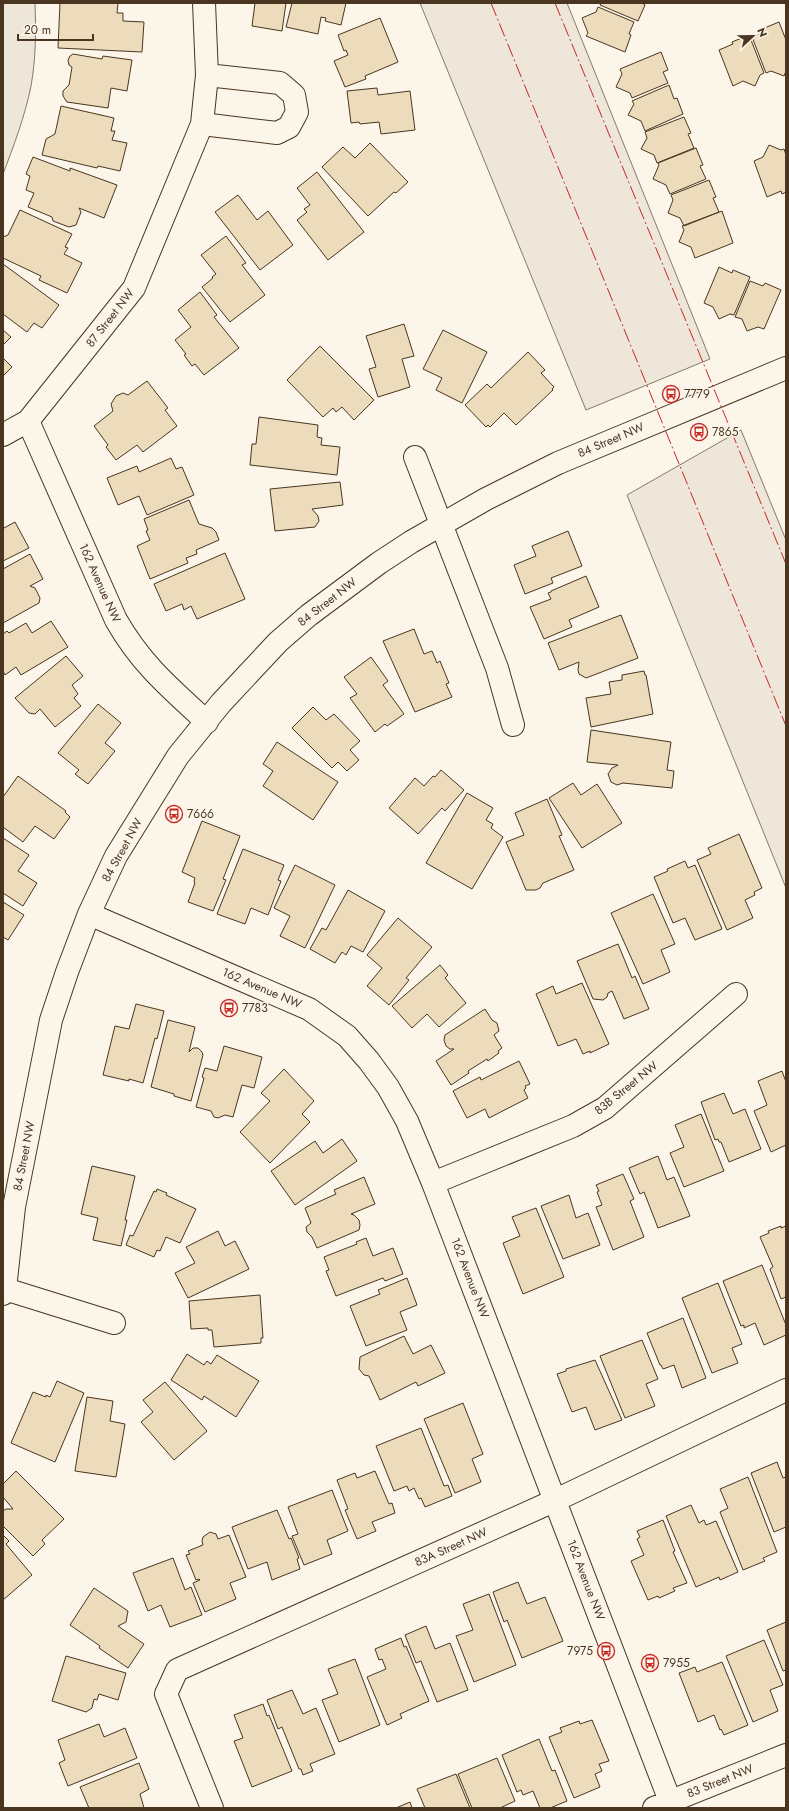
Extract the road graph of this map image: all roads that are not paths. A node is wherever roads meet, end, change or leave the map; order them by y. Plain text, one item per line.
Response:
1 (204, 3) edge
2 (208, 75) junction
3 (201, 128) junction
4 (786, 368) edge
5 (28, 421) junction
6 (3, 435) edge
7 (415, 456) dead end
8 (442, 524) junction
9 (206, 722) junction
10 (513, 725) dead end
11 (89, 914) junction
12 (736, 994) dead end
13 (433, 1183) junction
14 (8, 1206) edge
15 (4, 1292) edge
16 (114, 1323) dead end
17 (786, 1390) edge
18 (556, 1500) junction
19 (786, 1755) edge
20 (669, 1806) edge
21 (212, 1808) edge

1 - 2 street, 87 Street NW
2 - 3 street, 87 Street NW
2 - 3 street
3 - 5 street, 87 Street NW
4 - 8 street, 84 Street NW
5 - 6 street, 87 Street NW
5 - 9 street, 162 Avenue NW
7 - 8 street
8 - 9 street, 84 Street NW
8 - 10 street
9 - 11 street, 84 Street NW
11 - 13 street, 162 Avenue NW
11 - 14 street, 84 Street NW
12 - 13 street, 83B Street NW
13 - 18 street, 162 Avenue NW
14 - 15 street, 84 Street NW
15 - 16 street
17 - 18 street, 83A Street NW
18 - 20 street, 162 Avenue NW
18 - 21 street, 83A Street NW
19 - 20 street, 83 Street NW

